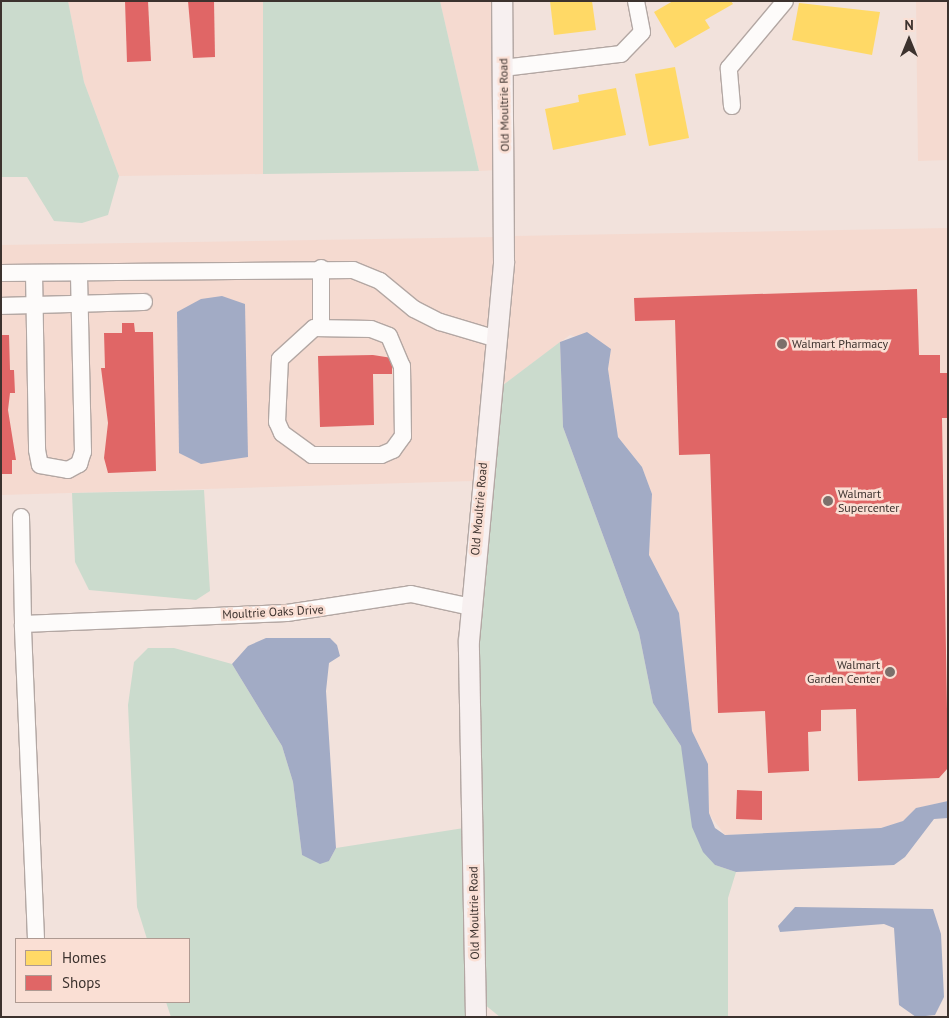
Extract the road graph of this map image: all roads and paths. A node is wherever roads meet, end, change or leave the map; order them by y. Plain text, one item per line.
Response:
1 (502, 1) edge
2 (636, 1) edge
3 (785, 1) edge
4 (503, 68) junction
5 (732, 106) dead end
6 (320, 268) junction
7 (1, 273) edge
8 (34, 273) junction
9 (79, 273) junction
10 (144, 302) dead end
11 (79, 304) junction
12 (35, 305) junction
13 (1, 306) edge
14 (321, 328) junction
15 (497, 339) junction
16 (21, 517) dead end
17 (471, 607) junction
18 (23, 624) junction
19 (36, 938) edge
20 (476, 1017) edge

1 - 4 main road, Old Moultrie Road
2 - 4 street
3 - 5 street
4 - 15 main road, Old Moultrie Road
6 - 9 street
6 - 14 street
6 - 15 street
7 - 8 street
8 - 9 street
8 - 12 street
9 - 11 street
10 - 11 street
11 - 12 street
11 - 12 street
12 - 13 street
14 - 14 street
15 - 17 main road, Old Moultrie Road
16 - 18 street
17 - 18 street, Moultrie Oaks Drive
17 - 20 main road, Old Moultrie Road
18 - 19 street

